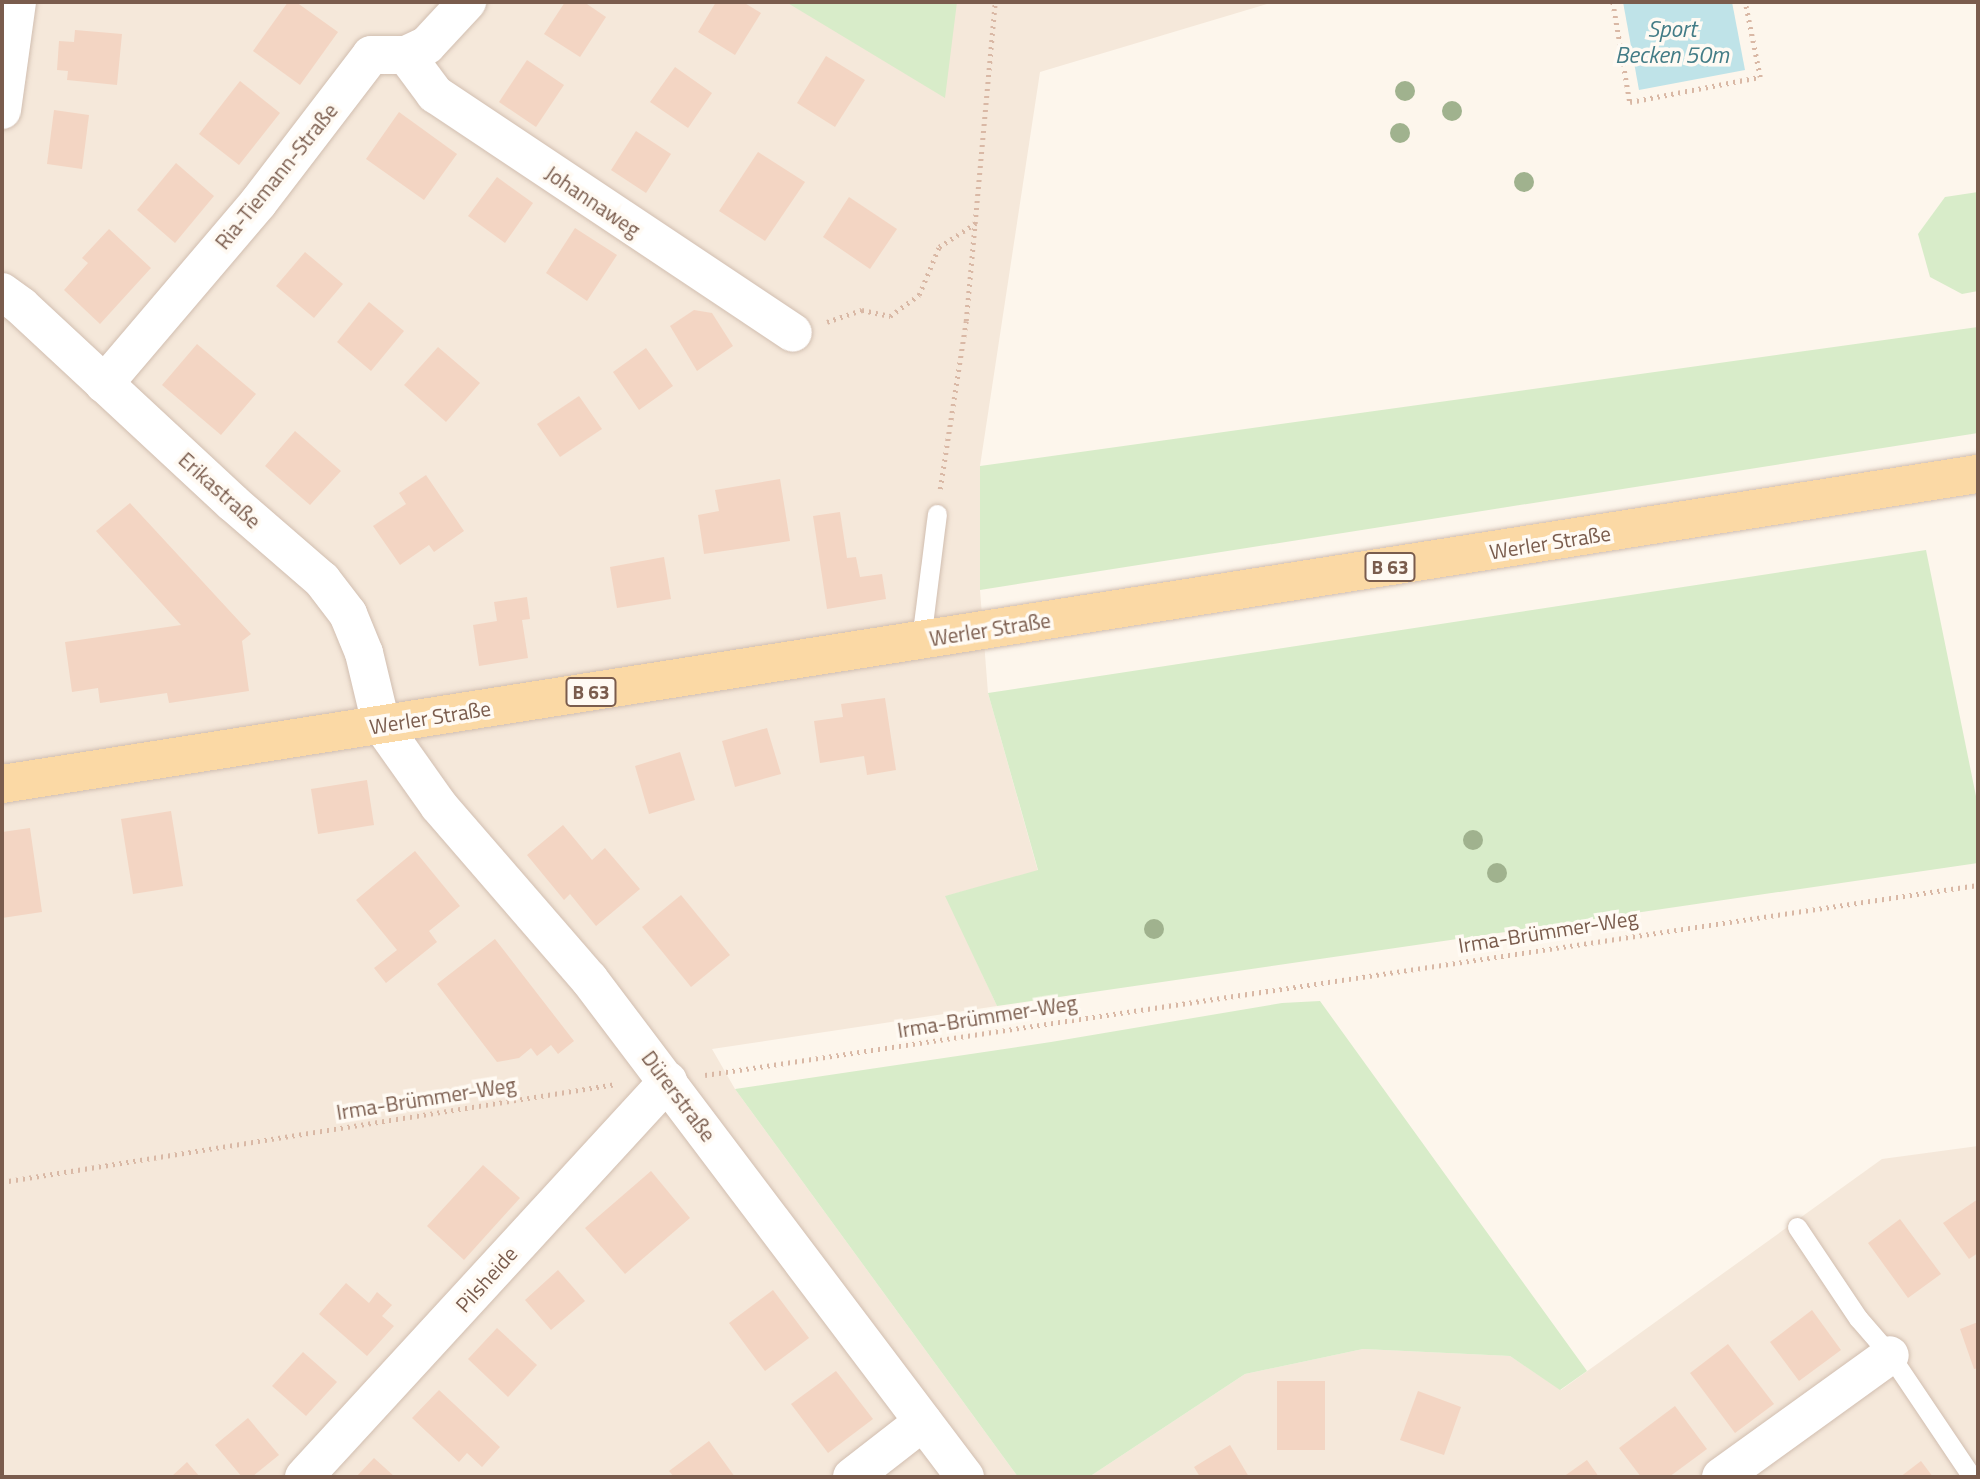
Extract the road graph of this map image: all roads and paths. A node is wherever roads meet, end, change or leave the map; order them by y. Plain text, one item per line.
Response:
1 (17, 2) edge
2 (467, 2) edge
3 (995, 2) edge
4 (1613, 2) edge
5 (1745, 2) edge
6 (406, 55) junction
7 (2, 110) edge
8 (976, 223) junction
9 (8, 309) edge
10 (793, 333) joint
11 (104, 384) junction
12 (1978, 474) edge
13 (937, 514) joint
14 (921, 640) junction
15 (381, 724) junction
16 (2, 784) edge
17 (1978, 884) edge
18 (668, 1081) junction
19 (2, 1182) edge
20 (1797, 1227) dead end
21 (1890, 1355) junction
22 (923, 1422) junction
23 (304, 1477) edge
24 (852, 1477) edge
25 (965, 1477) edge
26 (1721, 1477) edge
27 (1972, 1477) edge

1 - 7 street
2 - 6 street
3 - 8 path
4 - 5 path
6 - 10 street, Johannaweg
6 - 11 street, Ria-Tiemann-Straße
8 - 10 path
8 - 13 path
9 - 11 street, Erikastraße
11 - 15 street, Erikastraße
12 - 14 main road, Werler Straße / B 63
13 - 14 lane
14 - 15 main road, Werler Straße / B 63
15 - 16 main road, Werler Straße / B 63
15 - 18 street, Dürerstraße
17 - 18 path, Irma-Brümmer-Weg
18 - 19 path, Irma-Brümmer-Weg
18 - 22 street, Dürerstraße
18 - 23 street, Pilsheide
20 - 21 lane
21 - 26 street
21 - 27 lane
22 - 24 street
22 - 25 street, Dürerstraße

